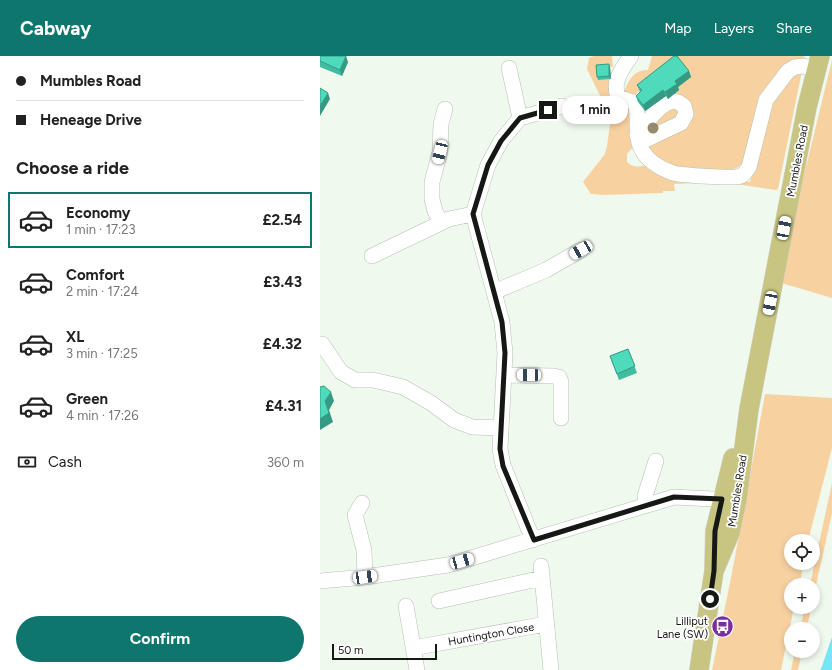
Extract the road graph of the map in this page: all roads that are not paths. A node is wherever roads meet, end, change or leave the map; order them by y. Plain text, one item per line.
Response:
1 (631, 56) edge
2 (818, 62) edge
3 (508, 68) dead end
4 (562, 106) dead end
5 (445, 109) dead end
6 (520, 118) junction
7 (473, 214) junction
8 (441, 223) junction
9 (581, 250) dead end
10 (372, 256) dead end
11 (494, 292) junction
12 (320, 344) edge
13 (504, 375) junction
14 (561, 418) dead end
15 (501, 428) junction
16 (656, 461) dead end
17 (730, 500) junction
18 (362, 503) dead end
19 (647, 504) junction
20 (534, 540) junction
21 (365, 577) junction
22 (320, 581) edge
23 (440, 601) dead end
24 (406, 606) dead end
25 (546, 624) junction
26 (413, 648) junction
27 (416, 670) edge
28 (551, 670) edge
29 (699, 670) edge

1 - 2 street
2 - 17 main road, Mumbles Road
3 - 6 street
4 - 6 street
5 - 8 street
6 - 7 street
7 - 8 street
7 - 11 street
8 - 10 street
9 - 11 street
11 - 13 street
12 - 15 street
13 - 14 street
13 - 15 street
15 - 20 street
16 - 19 street
17 - 19 street
17 - 29 main road, Mumbles Road
18 - 21 street
19 - 20 street
20 - 21 street
21 - 22 street
23 - 25 street, Huntington Close
24 - 26 street
25 - 26 street, Huntington Close
25 - 28 street, Huntington Close
26 - 27 street

